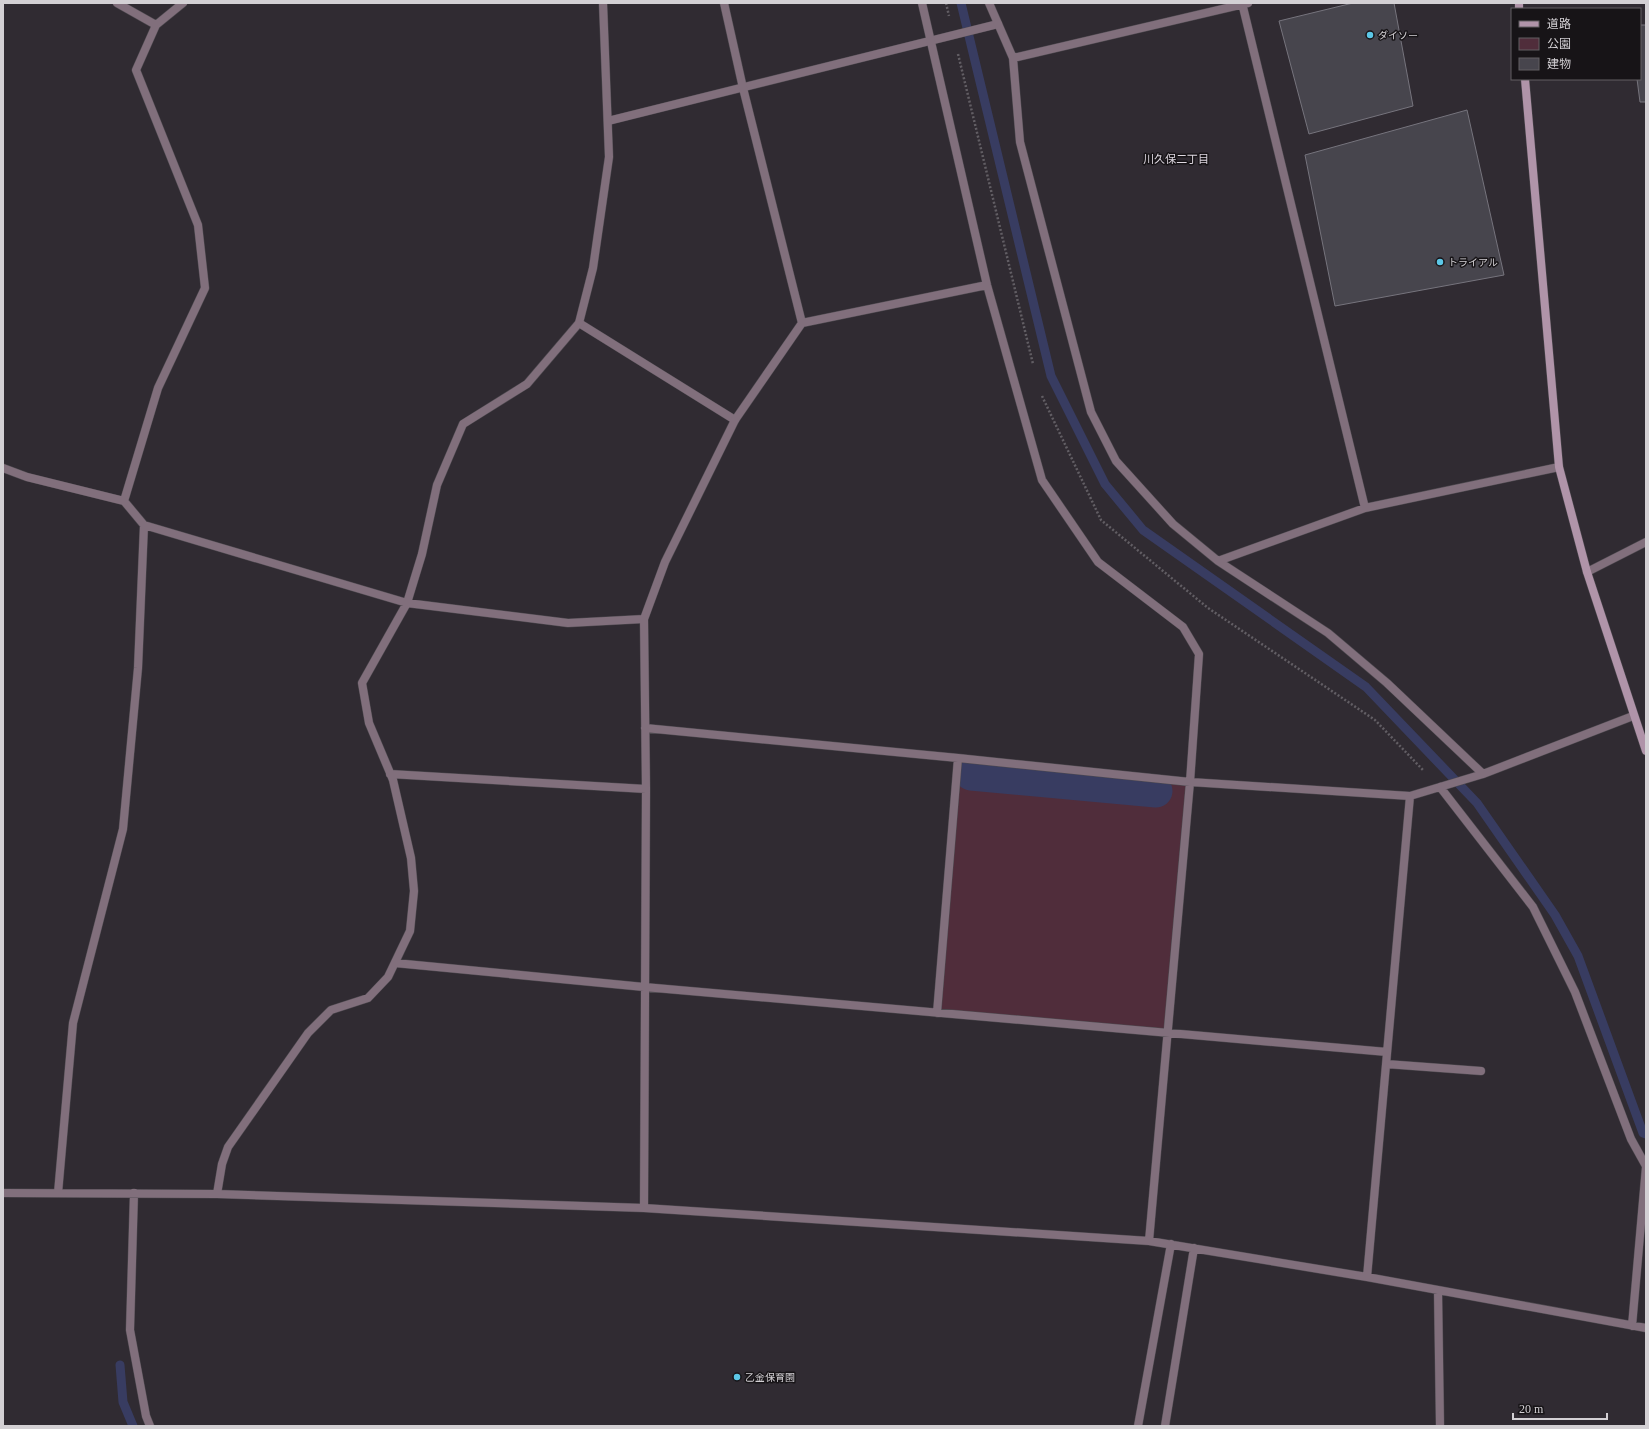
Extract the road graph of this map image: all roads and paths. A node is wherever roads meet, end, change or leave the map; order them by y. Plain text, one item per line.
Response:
1 (117, 3) edge
2 (184, 3) edge
3 (603, 3) edge
4 (724, 3) edge
5 (922, 3) edge
6 (989, 3) edge
7 (1244, 3) edge
8 (998, 24) junction
9 (156, 25) junction
10 (931, 41) junction
11 (1013, 58) junction
12 (1525, 80) edge
13 (743, 88) junction
14 (608, 122) junction
15 (987, 286) junction
16 (579, 323) junction
17 (802, 323) junction
18 (735, 420) junction
19 (1558, 467) junction
20 (3, 468) edge
21 (124, 501) junction
22 (1365, 508) junction
23 (144, 525) junction
24 (1646, 542) edge
25 (1218, 561) junction
26 (1587, 572) junction
27 (407, 603) junction
28 (644, 618) junction
29 (1634, 716) junction
30 (645, 728) junction
31 (1646, 750) edge
32 (958, 758) junction
33 (390, 774) junction
34 (1482, 774) junction
35 (1190, 782) junction
36 (1440, 787) junction
37 (646, 790) junction
38 (1410, 796) junction
39 (395, 963) junction
40 (644, 987) junction
41 (937, 1013) junction
42 (1168, 1033) junction
43 (1387, 1052) junction
44 (1386, 1064) junction
45 (1481, 1071) dead end
46 (1646, 1166) edge
47 (3, 1193) edge
48 (58, 1193) junction
49 (134, 1193) junction
50 (217, 1194) junction
51 (644, 1208) junction
52 (1149, 1241) junction
53 (1171, 1244) junction
54 (1194, 1248) junction
55 (1367, 1277) junction
56 (1438, 1290) junction
57 (1632, 1326) junction
58 (1646, 1328) edge
59 (150, 1426) edge
60 (1138, 1426) edge
61 (1165, 1426) edge
62 (1440, 1426) edge

1 - 9 street
2 - 9 street
3 - 14 street
4 - 13 street
5 - 10 street
6 - 8 street
7 - 11 street
7 - 22 street
8 - 10 street
8 - 11 street
9 - 21 street
10 - 13 street
10 - 15 street
11 - 25 street
12 - 19 street
13 - 14 street
13 - 17 street
14 - 16 street
15 - 17 street
15 - 35 street
16 - 18 street
16 - 27 street
17 - 18 street
18 - 28 street
19 - 22 street
19 - 26 street
20 - 21 street
21 - 23 street
22 - 25 street
23 - 27 street
23 - 48 street
24 - 26 street
25 - 34 street
26 - 29 street
27 - 28 street
27 - 33 street
28 - 30 street
29 - 31 street
29 - 34 street
30 - 32 street
30 - 37 street
32 - 35 street
32 - 41 street
33 - 37 street
33 - 39 street
34 - 36 street
35 - 38 street
35 - 42 street
36 - 38 street
36 - 46 street
37 - 40 street
38 - 43 street
39 - 40 street
39 - 50 street
40 - 41 street
40 - 51 street
41 - 42 street
42 - 43 street
42 - 52 street
43 - 44 street
44 - 45 street
44 - 55 street
46 - 57 street
47 - 48 street
48 - 49 street
49 - 50 street
49 - 59 street
50 - 51 street
51 - 52 street
52 - 53 street
53 - 54 street
53 - 60 street
54 - 55 street
54 - 61 street
55 - 56 street
56 - 57 street
56 - 62 street
57 - 58 street

